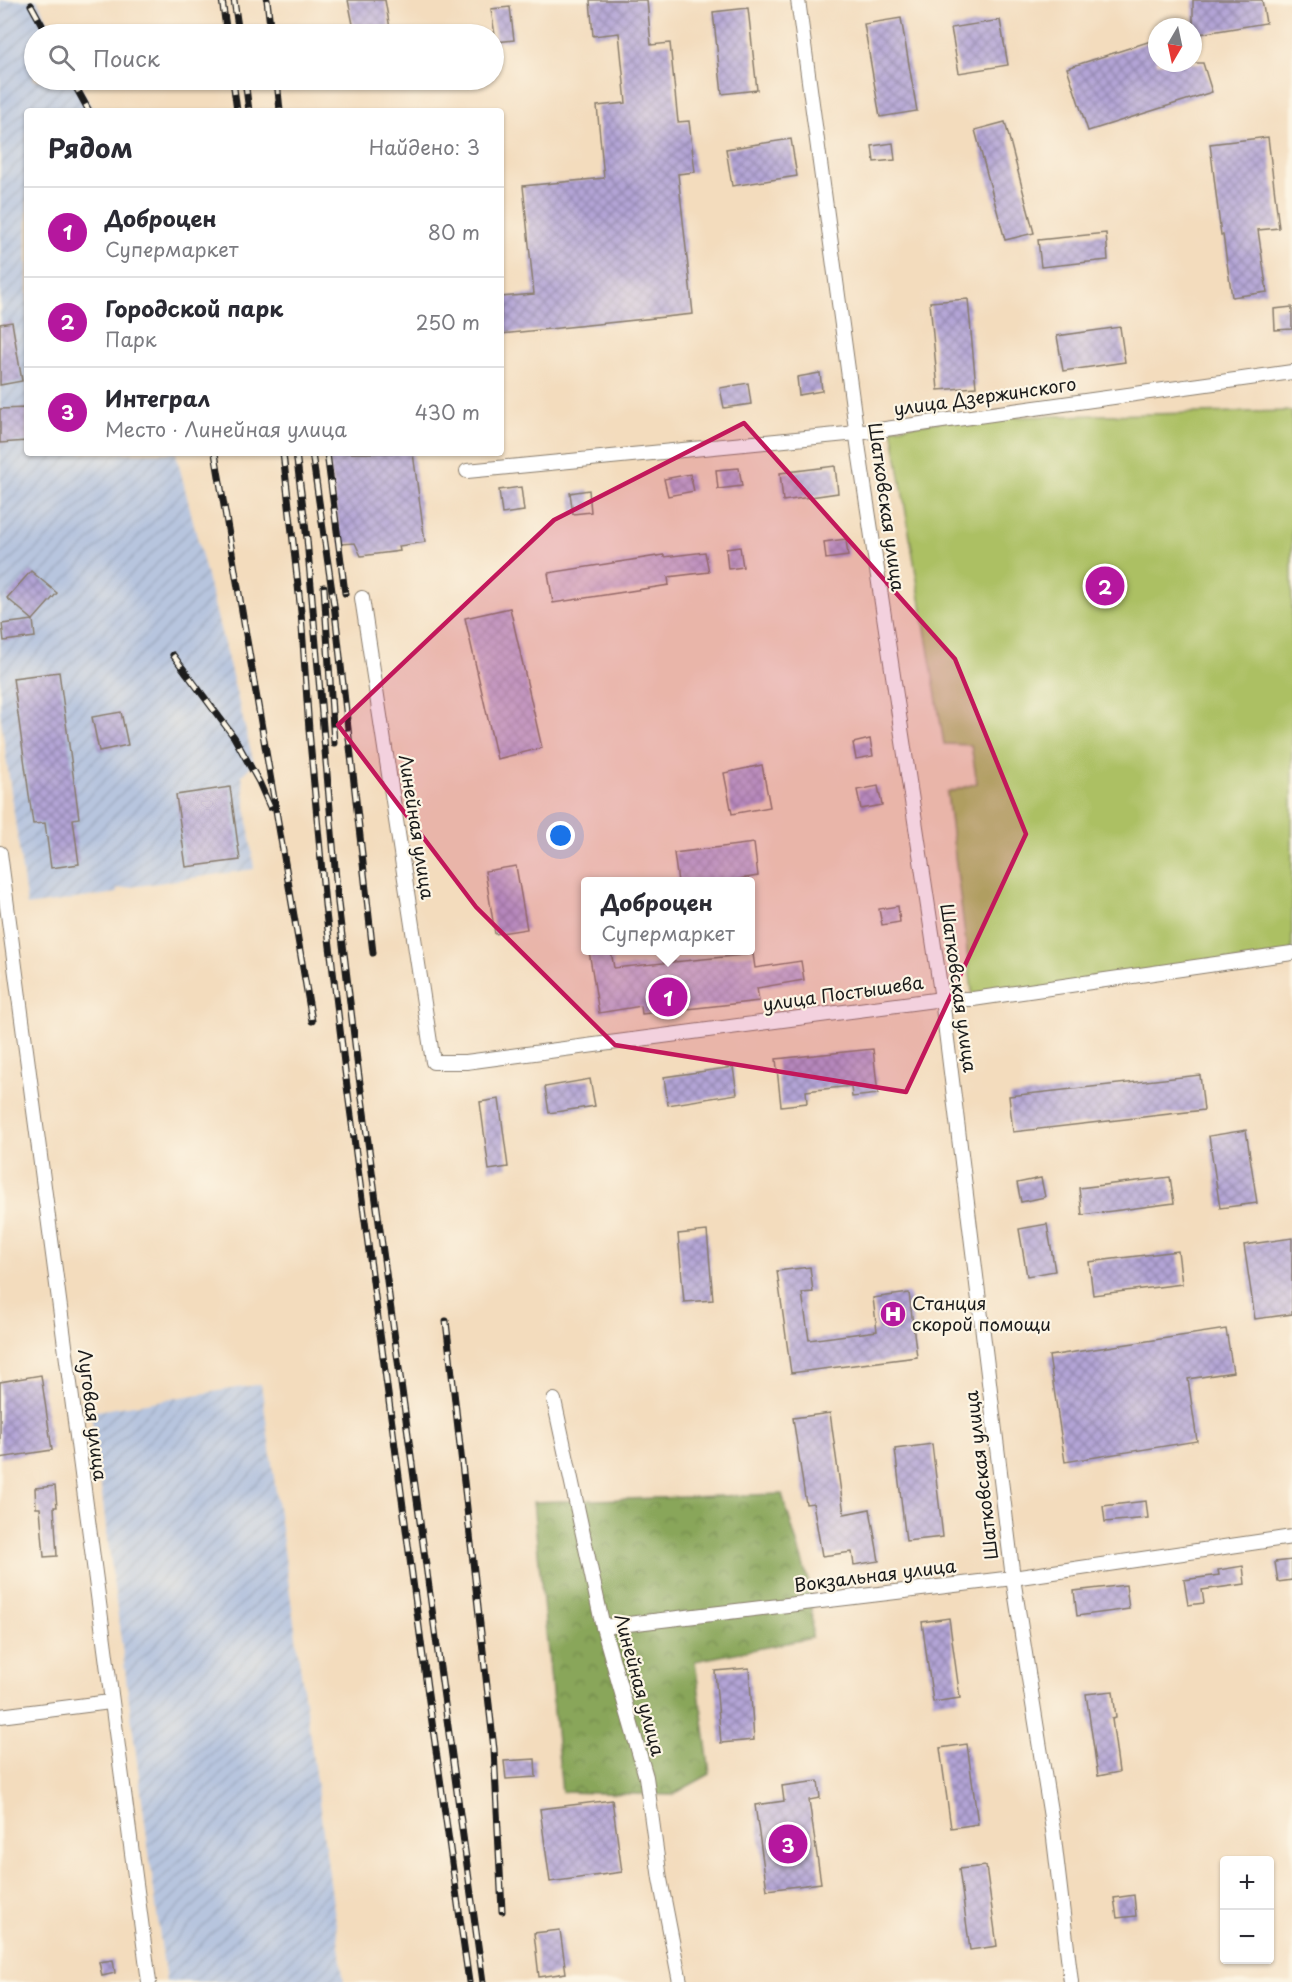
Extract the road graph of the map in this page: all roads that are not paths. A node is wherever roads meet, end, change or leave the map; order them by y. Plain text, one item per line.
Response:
1 (798, 0) edge
2 (1292, 372) edge
3 (857, 433) junction
4 (467, 471) dead end
5 (362, 598) dead end
6 (0, 853) edge
7 (1292, 953) edge
8 (942, 999) junction
9 (434, 1062) joint
10 (554, 1400) dead end
11 (1292, 1537) edge
12 (1013, 1578) junction
13 (603, 1627) junction
14 (110, 1702) junction
15 (0, 1716) edge
16 (148, 1982) edge
17 (680, 1982) edge
18 (1071, 1982) edge

1 - 3 street, Шатковская улица
2 - 3 street, улица Дзержинского
3 - 4 street, улица Дзержинского
3 - 8 street, Шатковская улица
5 - 9 street, Линейная улица
6 - 14 street, Луговая улица
7 - 8 street, улица Постышева
8 - 9 street, улица Постышева
8 - 12 street, Шатковская улица
10 - 13 street, Линейная улица
11 - 12 street, Вокзальная улица
12 - 13 street, Вокзальная улица
12 - 18 street, Шатковская улица
13 - 17 street, Линейная улица
14 - 15 street
14 - 16 street, Луговая улица

